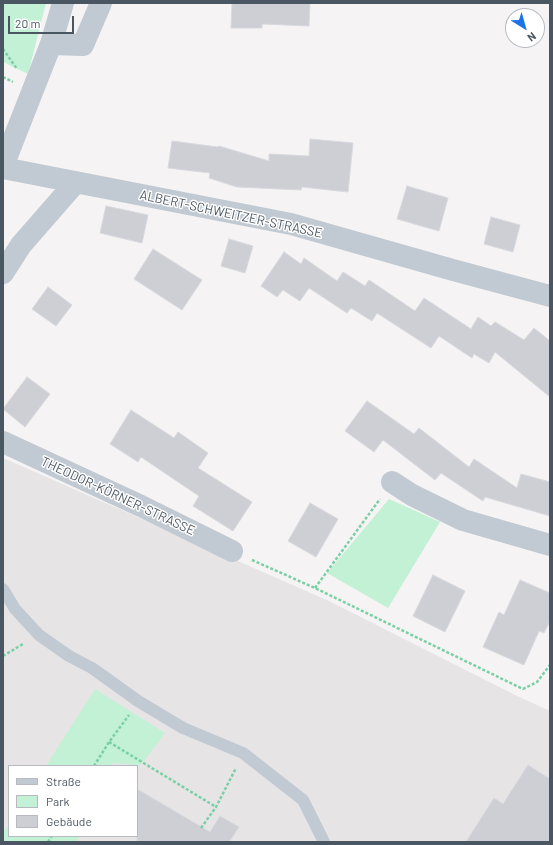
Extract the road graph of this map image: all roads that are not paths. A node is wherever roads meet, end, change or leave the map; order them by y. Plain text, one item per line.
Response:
1 (63, 3) edge
2 (101, 3) edge
3 (51, 44) junction
4 (3, 167) edge
5 (76, 182) junction
6 (3, 273) edge
7 (550, 296) edge
8 (3, 442) edge
9 (392, 482) road end
10 (550, 545) edge
11 (232, 551) road end
12 (3, 589) edge
13 (324, 842) edge

1 - 3 street
2 - 3 street
3 - 4 street
4 - 5 street, ALBERT-SCHWEITZER-STRASSE
5 - 6 street
5 - 7 street, ALBERT-SCHWEITZER-STRASSE
8 - 11 street, THEODOR-KÖRNER-STRASSE
9 - 10 street
12 - 13 lane

